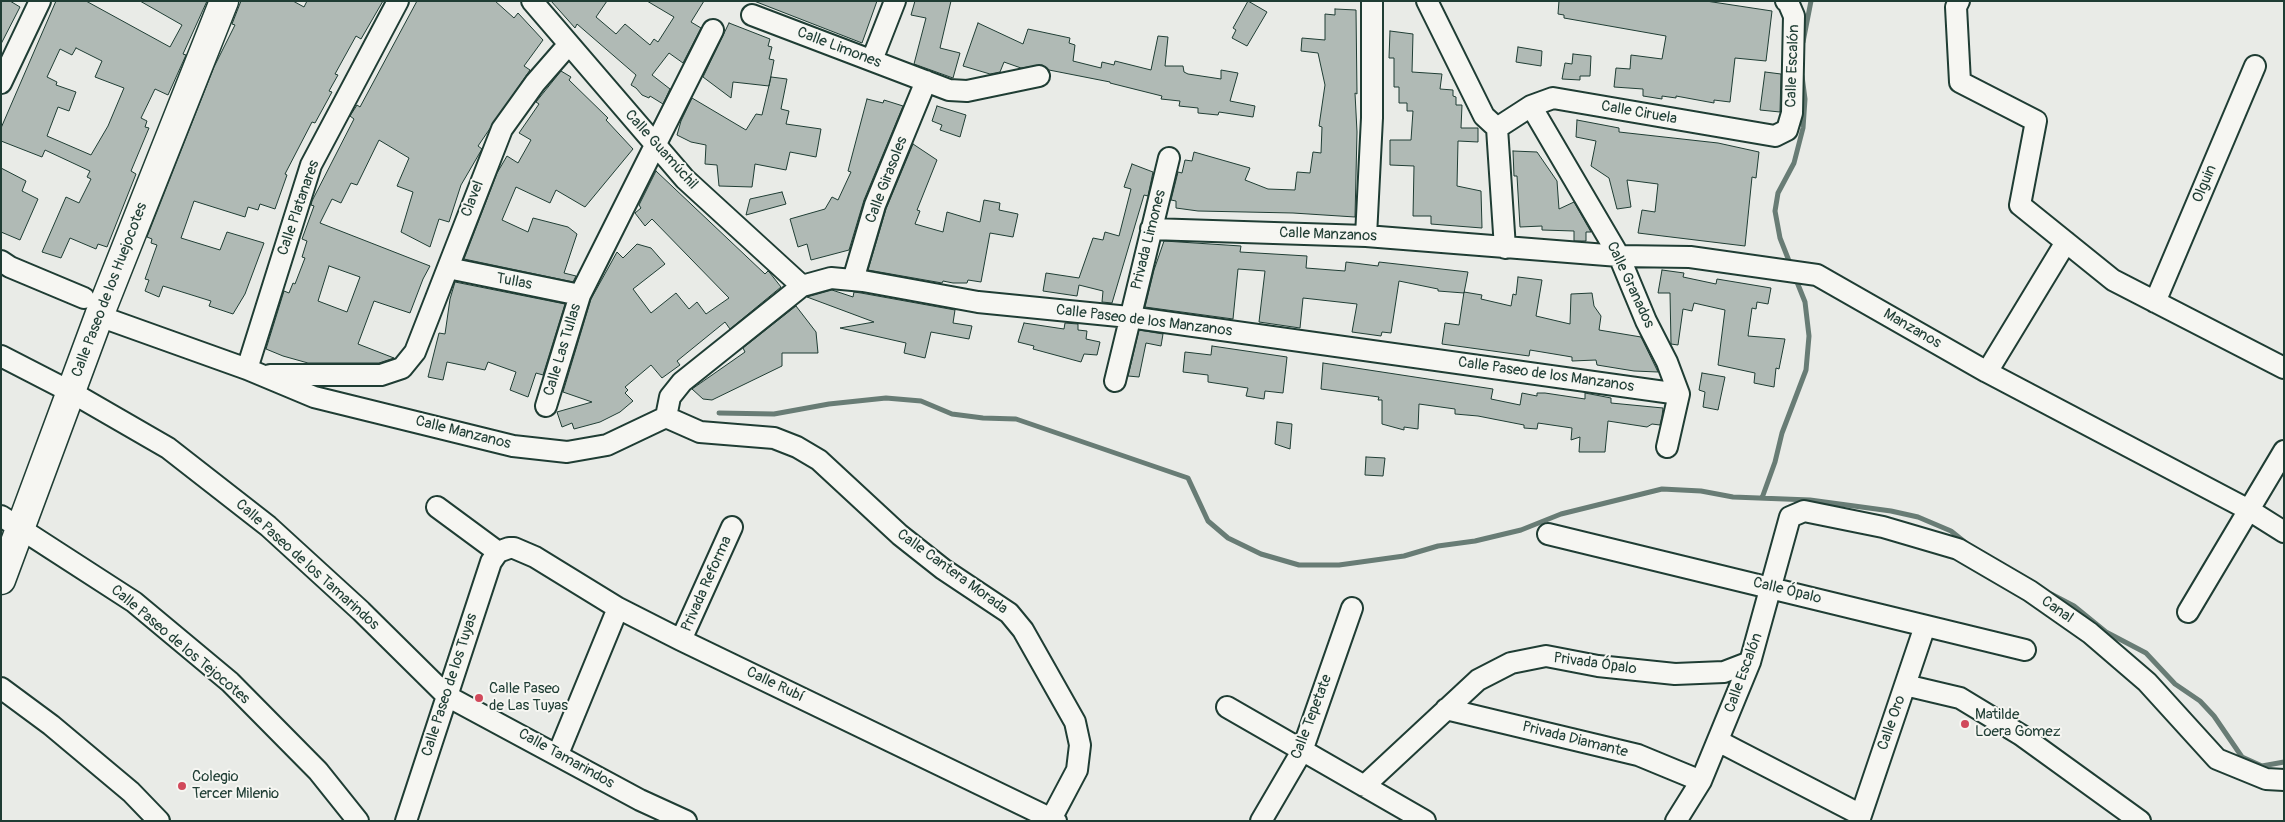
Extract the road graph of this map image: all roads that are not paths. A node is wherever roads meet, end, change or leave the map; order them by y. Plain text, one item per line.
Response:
1 (40, 1) edge
2 (224, 1) edge
3 (398, 1) edge
4 (532, 1) edge
5 (896, 1) edge
6 (1372, 1) edge
7 (1427, 1) edge
8 (1959, 1) edge
9 (1787, 2) edge
10 (752, 15) dead end
11 (713, 30) dead end
12 (569, 44) junction
13 (872, 60) junction
14 (2255, 66) dead end
15 (1040, 76) dead end
16 (926, 81) junction
17 (1, 84) edge
18 (1531, 106) junction
19 (1497, 128) junction
20 (1787, 130) joint
21 (654, 144) junction
22 (1169, 158) dead end
23 (1151, 229) junction
24 (1366, 236) junction
25 (2066, 242) junction
26 (1505, 248) junction
27 (1619, 256) junction
28 (1, 261) edge
29 (448, 268) junction
30 (853, 280) junction
31 (802, 286) junction
32 (580, 295) junction
33 (2155, 302) junction
34 (91, 307) junction
35 (1129, 318) junction
36 (1, 356) edge
37 (402, 368) joint
38 (2284, 368) edge
39 (253, 372) junction
40 (1987, 372) junction
41 (1115, 381) dead end
42 (71, 392) junction
43 (1679, 394) junction
44 (546, 406) dead end
45 (666, 417) junction
46 (1667, 447) dead end
47 (2284, 451) edge
48 (438, 507) dead end
49 (2249, 510) junction
50 (1790, 518) joint
51 (12, 522) edge
52 (732, 528) dead end
53 (2284, 532) edge
54 (1548, 534) dead end
55 (498, 552) junction
56 (1, 580) edge
57 (1772, 587) junction
58 (618, 608) junction
59 (1352, 608) dead end
60 (2188, 612) dead end
61 (1925, 626) junction
62 (681, 640) junction
63 (2025, 650) dead end
64 (1750, 662) junction
65 (1905, 685) junction
66 (1, 688) edge
67 (447, 696) junction
68 (1226, 708) dead end
69 (1446, 709) junction
70 (1718, 742) junction
71 (1302, 751) junction
72 (558, 754) junction
73 (2284, 780) edge
74 (1702, 781) junction
75 (1364, 786) junction
76 (1860, 818) edge
77 (2131, 818) edge
78 (1052, 820) edge
79 (160, 821) edge
80 (358, 821) edge
81 (406, 821) edge
82 (686, 821) edge
83 (1261, 821) edge
84 (1425, 821) edge
85 (1676, 821) edge

1 - 17 street
2 - 34 street, Calle Paseo de los Huejocotes
3 - 39 street, Calle Platanares
4 - 12 street, Calle Guamúchil
5 - 13 street
6 - 24 street
7 - 19 street
8 - 25 street
9 - 20 street, Calle Escalón
10 - 13 street, Calle Limones
11 - 21 street
12 - 21 street, Calle Guamúchil
12 - 29 street, Clavel
13 - 16 street, Calle Limones
14 - 33 street, Olguin
15 - 16 street
16 - 30 street, Calle Girasoles
18 - 19 street, Calle Ciruela
18 - 20 street, Calle Ciruela
18 - 27 street, Calle Granados
19 - 26 street
21 - 31 street, Calle Guamúchil
21 - 32 street, Calle Las Tullas
22 - 23 street, Privada Limones
23 - 24 street, Calle Manzanos
23 - 35 street, Privada Limones
24 - 26 street, Calle Manzanos
25 - 33 street
25 - 40 street
26 - 27 street, Manzanos
27 - 40 street, Manzanos
27 - 43 street, Calle Granados
28 - 34 street, Calle Manzanos
29 - 32 street, Tullas
29 - 37 street, Clavel
30 - 31 street, Calle Paseo de los Manzanos
30 - 35 street, Calle Paseo de los Manzanos
31 - 45 street, Calle Paseo de los Manzanos
32 - 44 street, Calle Las Tullas
33 - 38 street
34 - 39 street, Calle Manzanos
34 - 42 street, Calle Paseo de los Huejocotes
35 - 41 street, Privada Limones
35 - 43 street, Calle Paseo de los Manzanos
36 - 42 street, Calle Paseo de los Tamarindos
37 - 39 street, Calle Manzanos
39 - 45 street, Calle Manzanos
40 - 49 street, Manzanos
42 - 51 street, Calle Paseo de los Huejocotes
42 - 67 street, Calle Paseo de los Tamarindos
43 - 46 street
45 - 78 street, Calle Cantera Morada
47 - 49 street
48 - 55 street
49 - 53 street, Manzanos
49 - 60 street
50 - 57 street, Calle Escalón
50 - 73 street, Canal
51 - 56 street, Calle Paseo de los Huejocotes
51 - 80 street, Calle Paseo de los Tejocotes
52 - 62 street, Privada Reforma
54 - 57 street, Calle Ópalo
55 - 58 street, Calle Rubí
55 - 67 street, Calle Paseo de los Tuyas
57 - 61 street, Calle Ópalo
57 - 64 street, Calle Escalón
58 - 62 street, Calle Rubí
58 - 72 street
59 - 71 street, Calle Tepetate
61 - 63 street, Calle Ópalo
61 - 65 street, Calle Oro
62 - 78 street, Calle Rubí
64 - 69 street, Privada Ópalo
64 - 70 street, Calle Escalón
65 - 76 street, Calle Oro
65 - 77 street
66 - 79 street
67 - 72 street, Calle Tamarindos
67 - 81 street, Calle Paseo de los Tuyas
68 - 71 street
69 - 74 street, Privada Diamante
69 - 75 street, Privada Ópalo
70 - 74 street, Calle Escalón
70 - 76 street
71 - 75 street
71 - 83 street, Calle Tepetate
72 - 82 street, Calle Tamarindos
74 - 85 street, Calle Escalón
75 - 84 street

